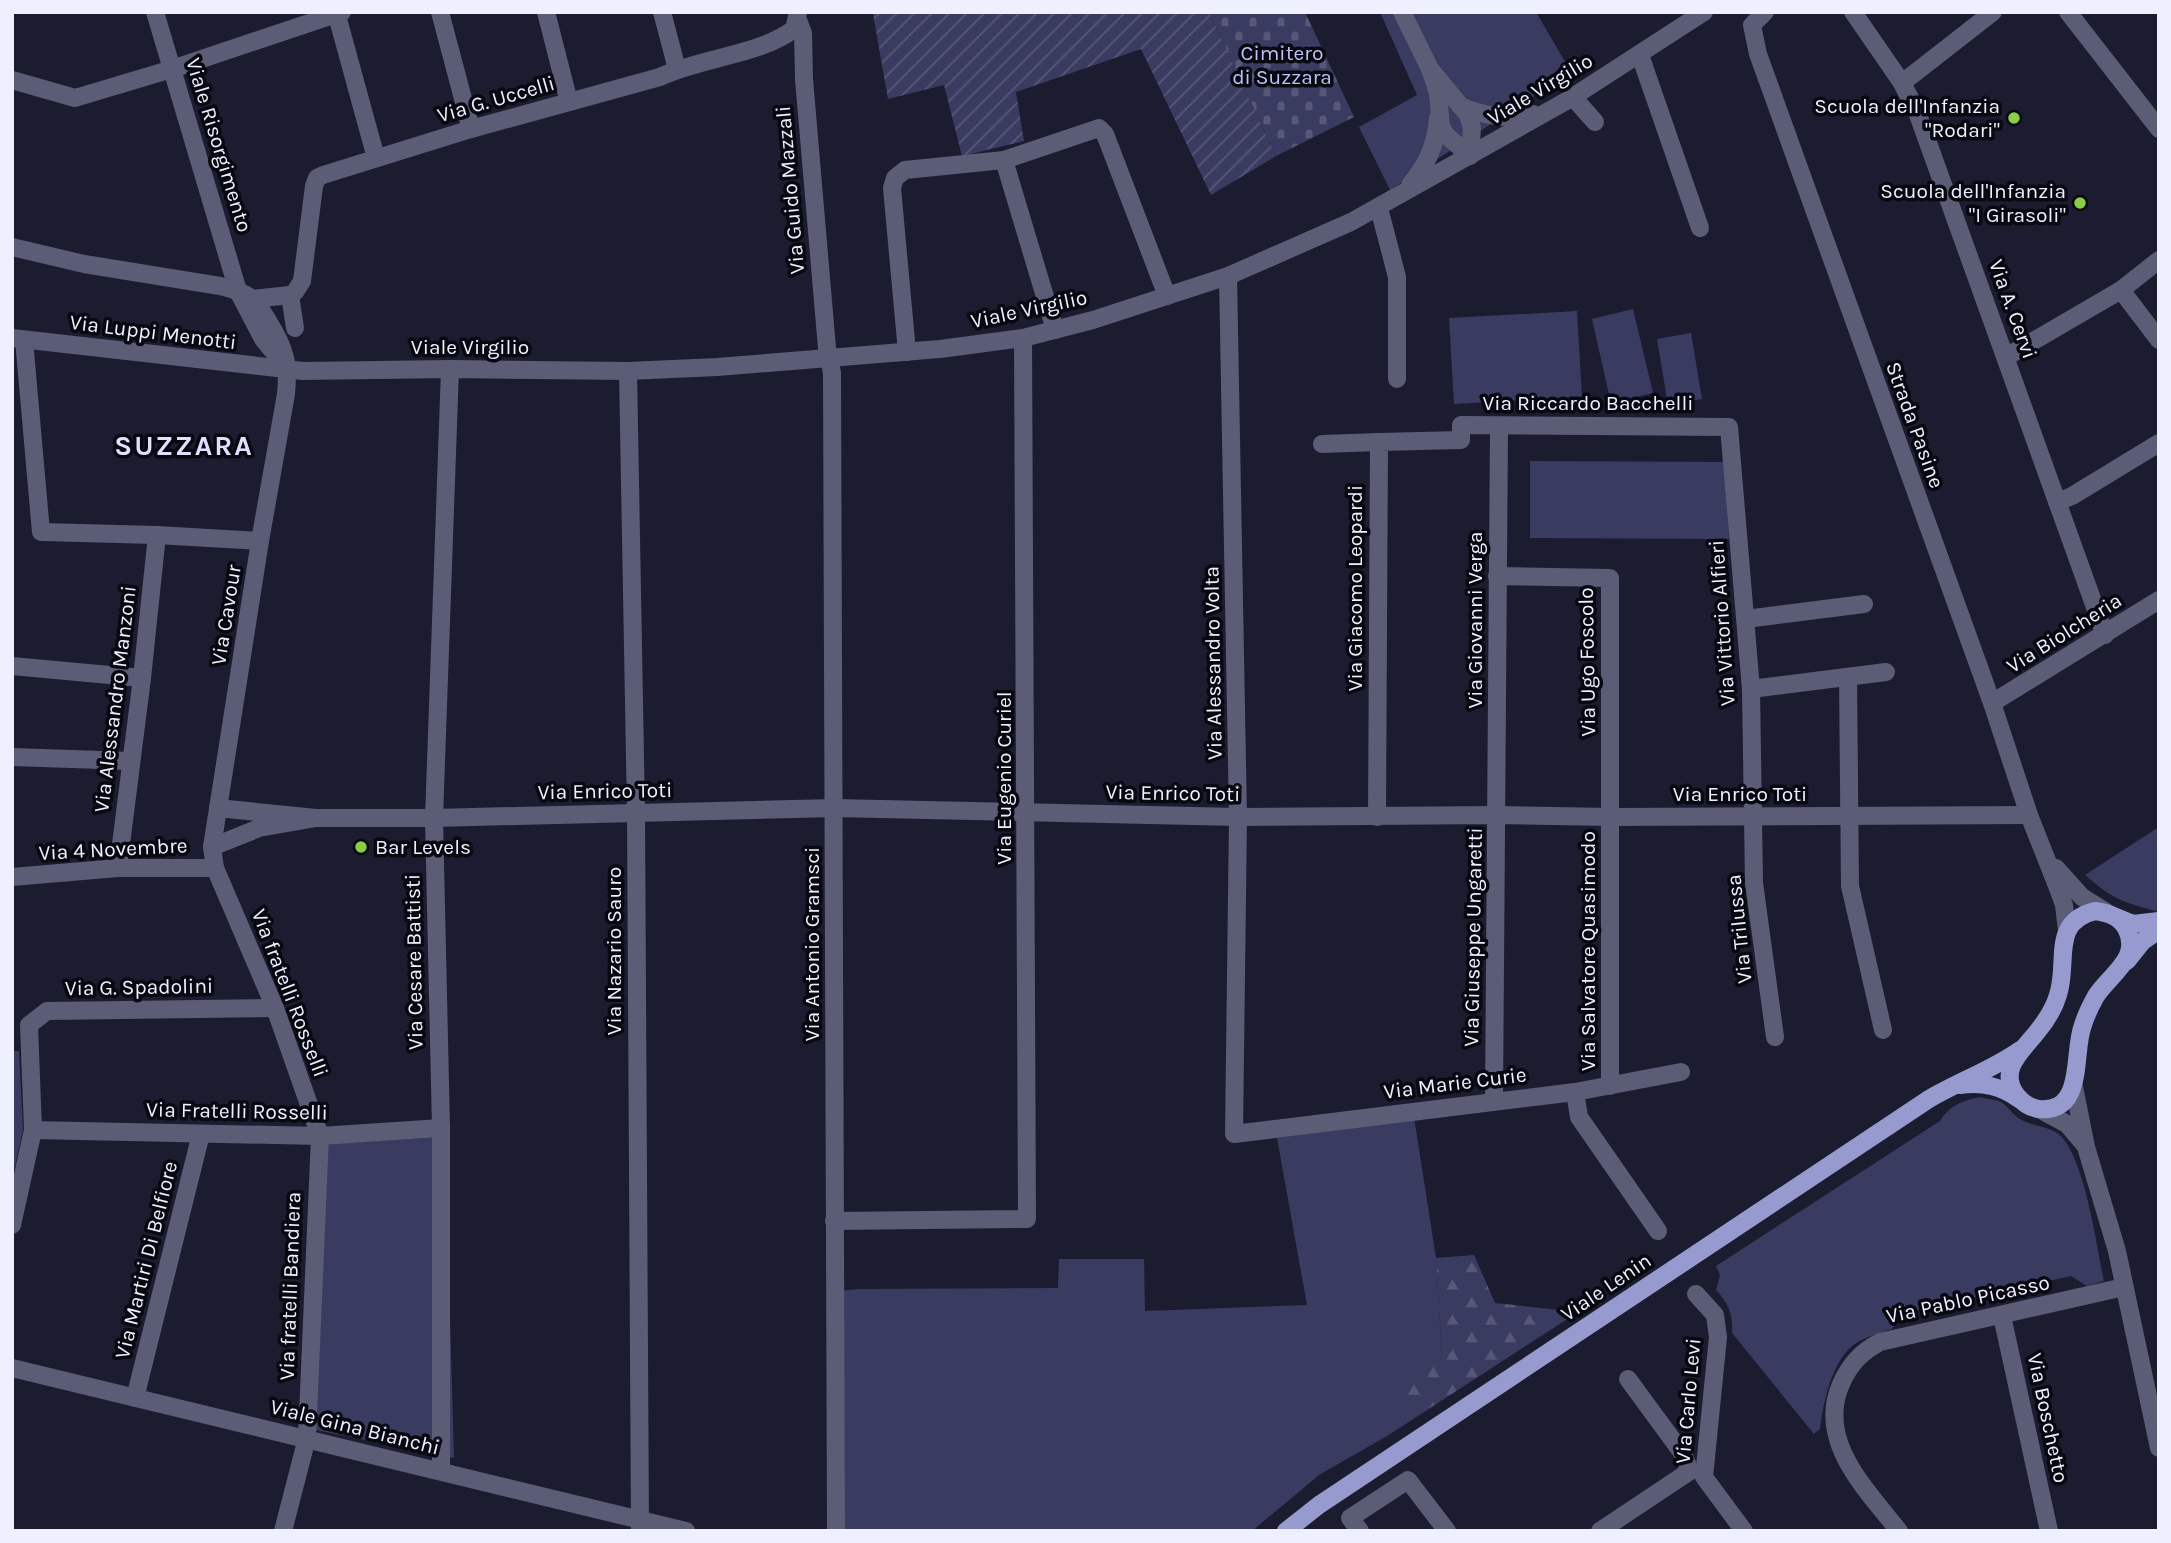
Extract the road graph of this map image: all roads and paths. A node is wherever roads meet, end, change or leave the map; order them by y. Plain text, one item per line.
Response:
1 (155, 12) edge
2 (440, 12) edge
3 (546, 12) edge
4 (662, 12) edge
5 (1402, 12) edge
6 (1704, 12) edge
7 (1765, 12) edge
8 (1853, 12) edge
9 (1993, 12) edge
10 (2068, 12) edge
11 (338, 13) edge
12 (798, 16) edge
13 (1640, 55) junction
14 (172, 69) junction
15 (677, 69) junction
16 (1430, 69) junction
17 (12, 80) edge
18 (1902, 83) junction
19 (1573, 96) junction
20 (569, 102) junction
21 (1460, 106) junction
22 (1550, 110) junction
23 (1438, 111) junction
24 (1595, 122) dead end
25 (471, 129) junction
26 (2159, 129) edge
27 (1470, 156) junction
28 (376, 158) junction
29 (1004, 160) junction
30 (1402, 194) junction
31 (1378, 208) junction
32 (1700, 228) dead end
33 (12, 247) edge
34 (2159, 260) edge
35 (1228, 276) junction
36 (2121, 290) junction
37 (245, 295) junction
38 (290, 295) junction
39 (1167, 296) junction
40 (295, 328) dead end
41 (1055, 330) junction
42 (1023, 338) junction
43 (18, 339) edge
44 (2159, 340) edge
45 (907, 352) junction
46 (2006, 357) junction
47 (828, 358) junction
48 (450, 369) junction
49 (289, 370) junction
50 (628, 371) junction
51 (1397, 379) dead end
52 (1499, 426) junction
53 (1729, 427) joint
54 (1379, 442) junction
55 (2159, 443) edge
56 (1322, 444) dead end
57 (2057, 502) junction
58 (157, 535) junction
59 (260, 541) junction
60 (1497, 576) junction
61 (2159, 600) edge
62 (1864, 604) dead end
63 (1746, 619) junction
64 (2105, 635) junction
65 (12, 666) edge
66 (1886, 672) dead end
67 (1849, 677) junction
68 (142, 678) junction
69 (1751, 689) junction
70 (1992, 703) junction
71 (12, 757) edge
72 (131, 761) junction
73 (218, 808) junction
74 (835, 808) junction
75 (636, 813) junction
76 (1027, 814) junction
77 (1497, 815) junction
78 (2029, 815) junction
79 (1754, 816) junction
80 (1238, 817) junction
81 (1377, 817) junction
82 (1611, 817) junction
83 (1849, 817) junction
84 (316, 818) junction
85 (434, 818) junction
86 (212, 848) junction
87 (2047, 857) junction
88 (118, 868) junction
89 (215, 868) junction
90 (12, 877) edge
91 (2111, 915) junction
92 (2159, 921) edge
93 (2159, 930) edge
94 (2067, 931) junction
95 (2123, 966) junction
96 (275, 1007) junction
97 (1883, 1030) dead end
98 (1775, 1037) dead end
99 (21, 1039) edge
100 (2020, 1050) junction
101 (1681, 1072) dead end
102 (1610, 1086) junction
103 (1953, 1086) junction
104 (2074, 1087) junction
105 (1575, 1092) junction
106 (2020, 1100) junction
107 (1494, 1101) junction
108 (2039, 1108) junction
109 (441, 1128) junction
110 (33, 1130) junction
111 (201, 1134) junction
112 (1234, 1134) joint
113 (320, 1136) junction
114 (2086, 1147) junction
115 (834, 1221) junction
116 (12, 1225) edge
117 (1658, 1231) dead end
118 (2124, 1287) junction
119 (1696, 1294) dead end
120 (2002, 1316) junction
121 (12, 1368) edge
122 (1628, 1379) dead end
123 (135, 1398) junction
124 (2158, 1435) edge
125 (307, 1438) junction
126 (441, 1471) junction
127 (1697, 1474) junction
128 (640, 1525) edge
129 (284, 1531) edge
130 (686, 1531) edge
131 (836, 1531) edge
132 (1286, 1531) edge
133 (1360, 1531) edge
134 (1447, 1531) edge
135 (1600, 1531) edge
136 (1745, 1531) edge
137 (1899, 1531) edge
138 (2049, 1531) edge

1 - 14 street, Viale Risorgimento
2 - 25 street
3 - 20 street
4 - 15 street
5 - 16 street
6 - 13 street, Viale Virgilio
7 - 70 street, Strada Pasine
8 - 18 street, Via A. Cervi
9 - 18 street
10 - 26 street
11 - 14 street
11 - 28 street
12 - 15 street, Via G. Uccelli
12 - 47 street, Via Guido Mazzali
13 - 19 street, Viale Virgilio
13 - 32 street
14 - 17 street
14 - 37 street, Viale Risorgimento
15 - 20 street, Via G. Uccelli
16 - 21 street
16 - 23 street
18 - 46 street, Via A. Cervi
19 - 22 street, Viale Virgilio
19 - 24 street
20 - 25 street, Via G. Uccelli
21 - 22 street
21 - 27 street
22 - 27 street, Viale Virgilio
23 - 27 street
23 - 30 street
25 - 28 street, Via G. Uccelli
27 - 30 street, Viale Virgilio
28 - 38 street, Via G. Uccelli
29 - 39 street
29 - 41 street
29 - 45 street
30 - 31 street, Viale Virgilio
31 - 35 street, Viale Virgilio
31 - 51 street
33 - 37 street
34 - 36 street
35 - 39 street, Viale Virgilio
35 - 80 street, Via Alessandro Volta
36 - 44 street
36 - 46 street
37 - 38 street
37 - 49 street, Viale Risorgimento
38 - 40 street
39 - 41 street, Viale Virgilio
41 - 42 street, Viale Virgilio
42 - 45 street, Viale Virgilio
42 - 76 street, Via Eugenio Curiel
43 - 49 street, Via Luppi Menotti
43 - 58 street
45 - 47 street, Viale Virgilio
46 - 57 street, Via A. Cervi
47 - 50 street, Viale Virgilio
47 - 74 street, Via Antonio Gramsci
48 - 49 street, Viale Virgilio
48 - 50 street, Viale Virgilio
48 - 85 street, Via Cesare Battisti
49 - 59 street, Via Cavour
50 - 75 street, Via Nazario Sauro
52 - 53 street, Via Riccardo Bacchelli
52 - 54 street, Via Riccardo Bacchelli
52 - 60 street, Via Giovanni Verga
53 - 63 street, Via Vittorio Alfieri
54 - 56 street
54 - 81 street, Via Giacomo Leopardi
55 - 57 street
57 - 64 street, Via A. Cervi
58 - 59 street
58 - 68 street, Via Alessandro Manzoni
59 - 73 street, Via Cavour
60 - 77 street, Via Giovanni Verga
60 - 82 street, Via Ugo Foscolo
61 - 64 street, Via Biolcheria
62 - 63 street
63 - 69 street, Via Vittorio Alfieri
64 - 70 street, Via Biolcheria
65 - 68 street
66 - 67 street
67 - 69 street
67 - 83 street
68 - 72 street, Via Alessandro Manzoni
69 - 79 street, Via Vittorio Alfieri
70 - 78 street, Strada Pasine
71 - 72 street
72 - 88 street, Via Alessandro Manzoni
73 - 84 street, Via Enrico Toti
73 - 86 street, Via Cavour
74 - 75 street, Via Enrico Toti
74 - 76 street, Via Enrico Toti
74 - 115 street, Via Antonio Gramsci
75 - 85 street, Via Enrico Toti
75 - 128 street, Via Nazario Sauro
76 - 80 street, Via Enrico Toti
76 - 115 street, Via Eugenio Curiel
77 - 81 street, Via Enrico Toti
77 - 82 street, Via Enrico Toti
77 - 107 street, Via Giuseppe Ungaretti
78 - 83 street, Via Enrico Toti
78 - 87 street, Strada Pasine
79 - 82 street, Via Enrico Toti
79 - 83 street, Via Enrico Toti
79 - 98 street, Via Trilussa
80 - 81 street, Via Enrico Toti
80 - 112 street, Via Alessandro Volta
82 - 102 street, Via Salvatore Quasimodo
83 - 97 street
84 - 85 street, Via Enrico Toti
84 - 86 street, Via Enrico Toti
85 - 109 street, Via Cesare Battisti
86 - 89 street, Via Cavour
87 - 91 street
87 - 94 street
88 - 89 street, Via 4 Novembre
88 - 90 street, Via 4 Novembre
89 - 96 street, Via fratelli Rosselli
91 - 92 main road
91 - 94 main road
91 - 95 main road
93 - 95 main road
94 - 100 main road
95 - 104 main road
96 - 99 street, Via G. Spadolini
96 - 113 street, Via fratelli Rosselli
99 - 110 street, Via G. Spadolini
100 - 103 main road, Viale Lenin
100 - 106 main road
101 - 102 street, Via Marie Curie
102 - 105 street, Via Marie Curie
103 - 106 main road
103 - 132 main road, Viale Lenin
104 - 108 main road
104 - 114 street
105 - 107 street, Via Marie Curie
105 - 117 street
106 - 108 main road
107 - 112 street, Via Marie Curie
108 - 114 street
109 - 113 street, Via Fratelli Rosselli
109 - 126 street, Via Cesare Battisti
110 - 111 street, Via Fratelli Rosselli
110 - 116 street, Via G. Spadolini
111 - 113 street, Via Fratelli Rosselli
111 - 123 street, Via Martiri Di Belfiore
113 - 125 street, Via fratelli Bandiera
114 - 118 street
115 - 131 street, Via Antonio Gramsci
118 - 120 street, Via Pablo Picasso
118 - 124 street
119 - 127 street, Via Carlo Levi
120 - 137 street, Via Pablo Picasso
120 - 138 street, Via Boschetto
121 - 123 street, Viale Gina Bianchi
122 - 127 street
123 - 125 street, Viale Gina Bianchi
125 - 126 street, Viale Gina Bianchi
125 - 129 street, Via fratelli Bandiera
126 - 128 street, Viale Gina Bianchi
127 - 135 street
127 - 136 street, Via Carlo Levi
128 - 130 street, Viale Gina Bianchi
133 - 134 street

